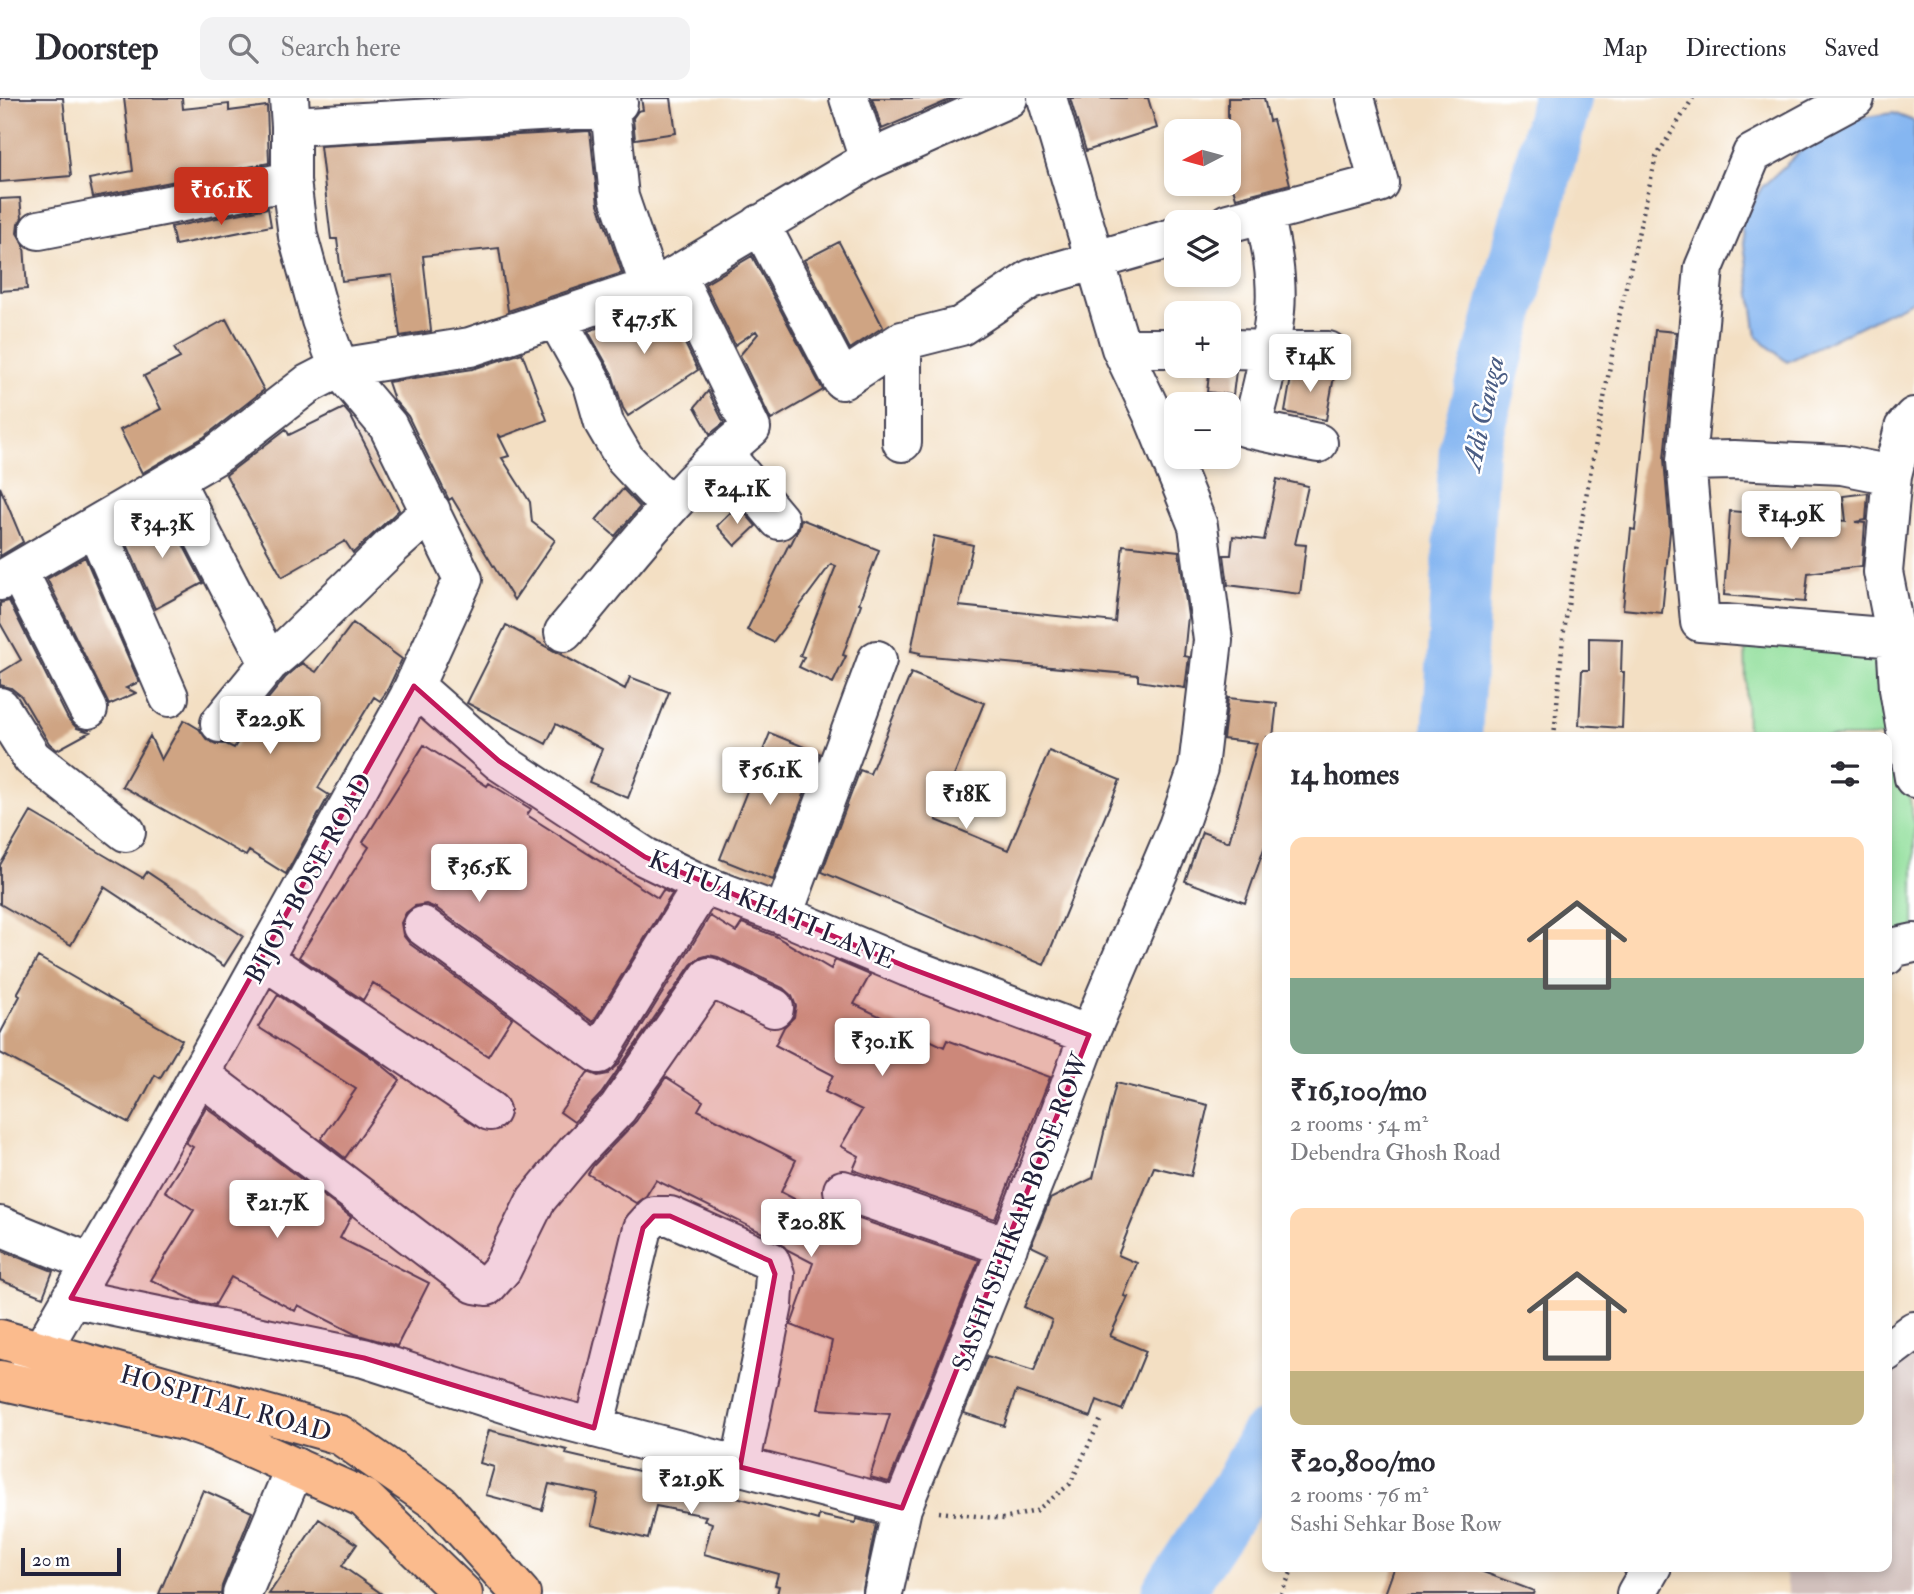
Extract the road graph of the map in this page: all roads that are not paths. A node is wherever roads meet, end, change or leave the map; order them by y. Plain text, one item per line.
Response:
1 (849, 98) edge
2 (1047, 98) edge
3 (1355, 98) edge
4 (1856, 98) edge
5 (1004, 99) edge
6 (614, 103) edge
7 (290, 112) edge
8 (869, 160) junction
9 (291, 181) junction
10 (1246, 218) edge
11 (760, 224) junction
12 (39, 230) dead end
13 (1164, 240) edge
14 (1095, 259) junction
15 (663, 281) junction
16 (556, 318) junction
17 (902, 341) junction
18 (1121, 348) junction
19 (1164, 348) edge
20 (1241, 349) edge
21 (1269, 350) junction
22 (1328, 351) dead end
23 (339, 368) junction
24 (1164, 413) edge
25 (1914, 417) edge
26 (1241, 424) edge
27 (1241, 426) edge
28 (902, 442) dead end
29 (1318, 443) dead end
30 (722, 452) junction
31 (1686, 461) junction
32 (1181, 469) edge
33 (1892, 475) junction
34 (174, 480) junction
35 (669, 506) junction
36 (431, 511) junction
37 (779, 520) dead end
38 (95, 526) junction
39 (9, 576) edge
40 (564, 632) dead end
41 (1905, 641) edge
42 (877, 660) dead end
43 (269, 663) junction
44 (414, 686) junction
45 (169, 697) dead end
46 (0, 707) edge
47 (88, 709) dead end
48 (220, 723) dead end
49 (1914, 778) edge
50 (126, 832) dead end
51 (703, 885) junction
52 (783, 915) junction
53 (423, 926) dead end
54 (1914, 943) edge
55 (1892, 948) edge
56 (263, 959) junction
57 (632, 999) junction
58 (774, 1008) dead end
59 (674, 1030) junction
60 (1089, 1035) junction
61 (200, 1074) junction
62 (490, 1111) dead end
63 (843, 1190) dead end
64 (0, 1226) edge
65 (1008, 1247) junction
66 (91, 1264) junction
67 (71, 1298) junction
68 (1914, 1331) edge
69 (0, 1339) edge
70 (1892, 1348) edge
71 (42, 1349) junction
72 (11, 1382) edge
73 (594, 1428) junction
74 (295, 1467) junction
75 (740, 1467) junction
76 (902, 1508) junction
77 (1649, 1572) edge
78 (242, 1594) edge
79 (463, 1594) edge
80 (521, 1594) edge
81 (883, 1594) edge
82 (1636, 1594) edge

1 - 8 street
2 - 14 street, SASHI SEHKAR BOSE ROW
3 - 10 street
4 - 31 street
5 - 8 street
6 - 7 street
6 - 15 street
7 - 9 street, BIJOY BOSE ROAD
8 - 11 street
9 - 12 street
9 - 23 street, BIJOY BOSE ROAD
10 - 21 street
11 - 15 street
11 - 17 street
13 - 14 street
14 - 17 street
14 - 18 street, SASHI SEHKAR BOSE ROW
15 - 16 street
15 - 30 street
16 - 23 street
16 - 35 street
17 - 28 street
18 - 19 street
18 - 24 street, SASHI SEHKAR BOSE ROW
20 - 21 street
21 - 22 street
21 - 26 street
23 - 34 street
23 - 36 street, BIJOY BOSE ROAD
25 - 33 street
27 - 29 street
30 - 35 street
30 - 37 street
31 - 33 street
31 - 41 street
32 - 60 street, SASHI SEHKAR BOSE ROW
33 - 41 street
34 - 38 street
34 - 43 street
35 - 40 street
36 - 43 street
36 - 44 street, BIJOY BOSE ROAD
38 - 39 street
38 - 45 street
39 - 47 street
41 - 49 street
42 - 52 street
43 - 48 street
44 - 51 street, KATUA KHATI LANE
44 - 56 street, BIJOY BOSE ROAD
46 - 50 street
51 - 52 street, KATUA KHATI LANE
51 - 57 street
52 - 60 street, KATUA KHATI LANE
53 - 57 street
54 - 55 street
56 - 61 street, BIJOY BOSE ROAD
56 - 62 street
57 - 59 street
58 - 59 street
59 - 61 street
60 - 65 street, SASHI SEHKAR BOSE ROW
61 - 66 street, BIJOY BOSE ROAD
63 - 65 street
64 - 66 street
65 - 76 street, SASHI SEHKAR BOSE ROW
66 - 67 street, BIJOY BOSE ROAD
67 - 71 street, BIJOY BOSE ROAD
67 - 73 street
68 - 70 street
69 - 71 main road, HOSPITAL ROAD
71 - 72 street, BIJOY BOSE ROAD
71 - 80 main road, HOSPITAL ROAD
72 - 74 main road
73 - 75 street
73 - 75 street
74 - 78 street
74 - 79 main road
75 - 76 street
76 - 81 street, SASHI SEHKAR BOSE ROW
77 - 82 street

